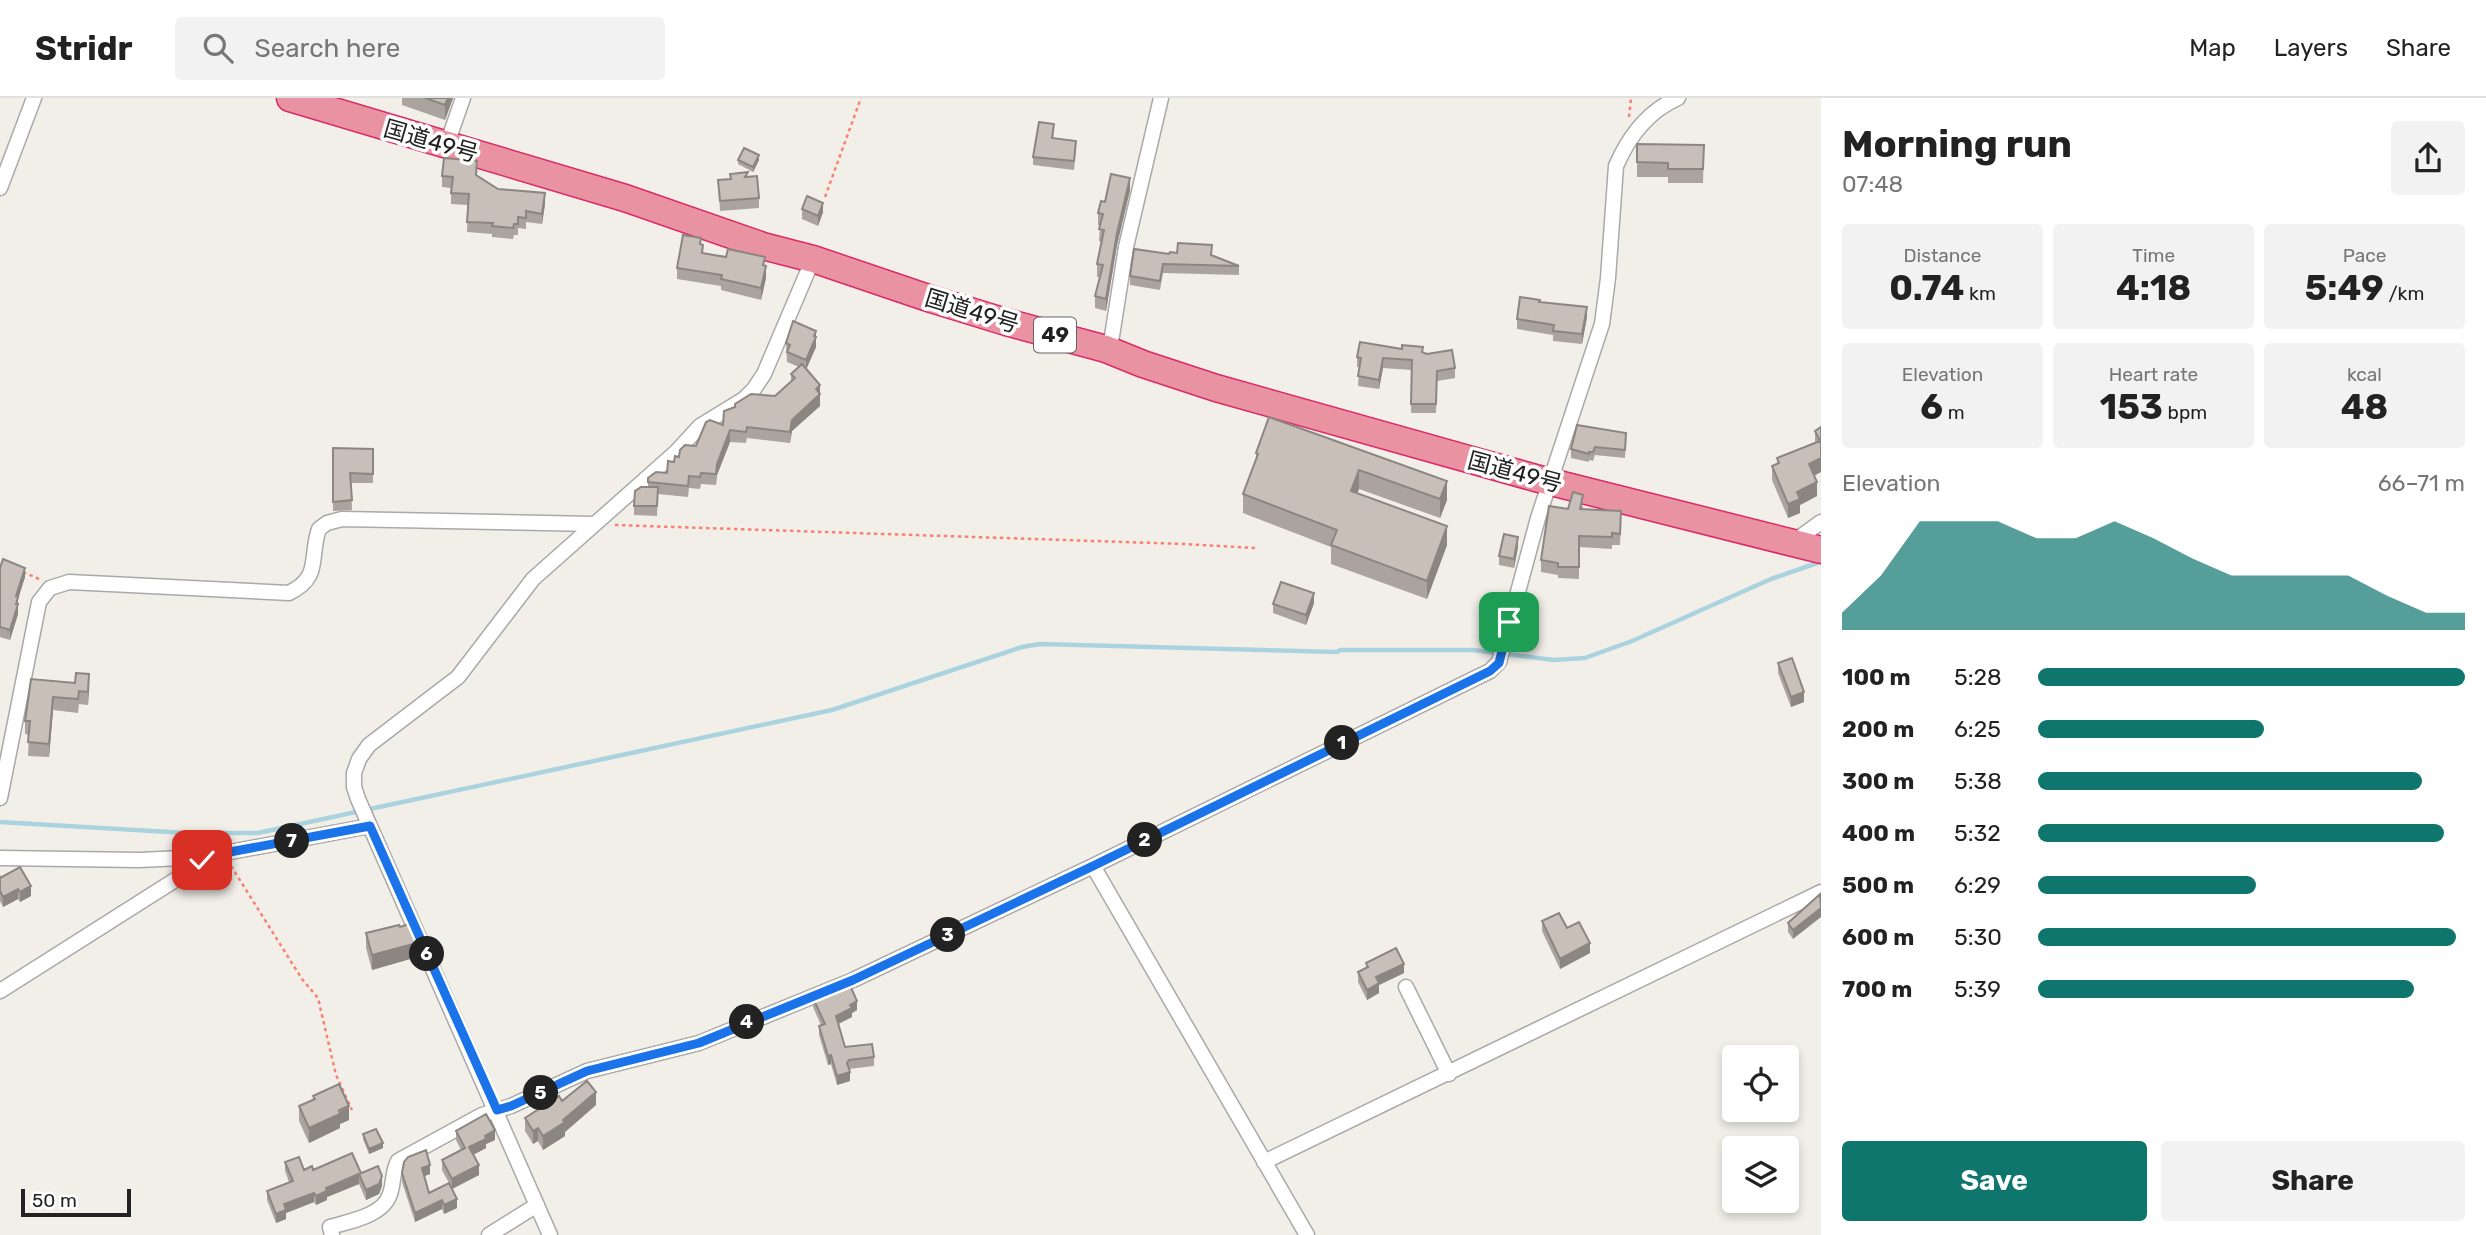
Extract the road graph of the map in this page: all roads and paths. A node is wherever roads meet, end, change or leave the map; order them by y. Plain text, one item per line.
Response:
1 (34, 98) edge
2 (290, 98) edge
3 (463, 98) edge
4 (861, 98) edge
5 (1161, 98) edge
6 (1678, 98) edge
7 (447, 144) junction
8 (0, 188) edge
9 (825, 197) dead end
10 (813, 259) junction
11 (1106, 349) junction
12 (1550, 482) junction
13 (1821, 522) edge
14 (594, 524) junction
15 (1792, 543) junction
16 (1255, 548) dead end
17 (1821, 550) edge
18 (23, 572) edge
19 (50, 588) junction
20 (0, 798) edge
21 (370, 826) junction
22 (223, 854) junction
23 (203, 857) junction
24 (0, 858) edge
25 (1093, 866) junction
26 (1821, 892) edge
27 (1406, 988) dead end
28 (0, 991) edge
29 (1449, 1074) junction
30 (352, 1110) edge
31 (497, 1110) junction
32 (1264, 1162) junction
33 (537, 1205) junction
34 (332, 1235) edge
35 (489, 1235) edge
36 (550, 1235) edge
37 (1307, 1235) edge

1 - 8 street
2 - 7 highway, 国道49号 / 49
3 - 7 street
4 - 9 path
5 - 11 street
6 - 12 street
7 - 10 highway, 国道49号 / 49
10 - 11 highway, 国道49号 / 49
10 - 14 street
11 - 12 highway, 国道49号 / 49
12 - 15 highway, 国道49号 / 49
12 - 25 street
13 - 15 street
14 - 16 path
14 - 19 street
14 - 21 street
15 - 17 highway, 国道49号 / 49
18 - 19 path
19 - 20 street
21 - 22 street
21 - 31 street
22 - 23 street
22 - 30 path
23 - 24 street
23 - 28 street
25 - 31 street
25 - 32 street
26 - 29 street
27 - 29 street
29 - 32 street
31 - 33 street
31 - 34 street
32 - 37 street
33 - 35 street
33 - 36 street

